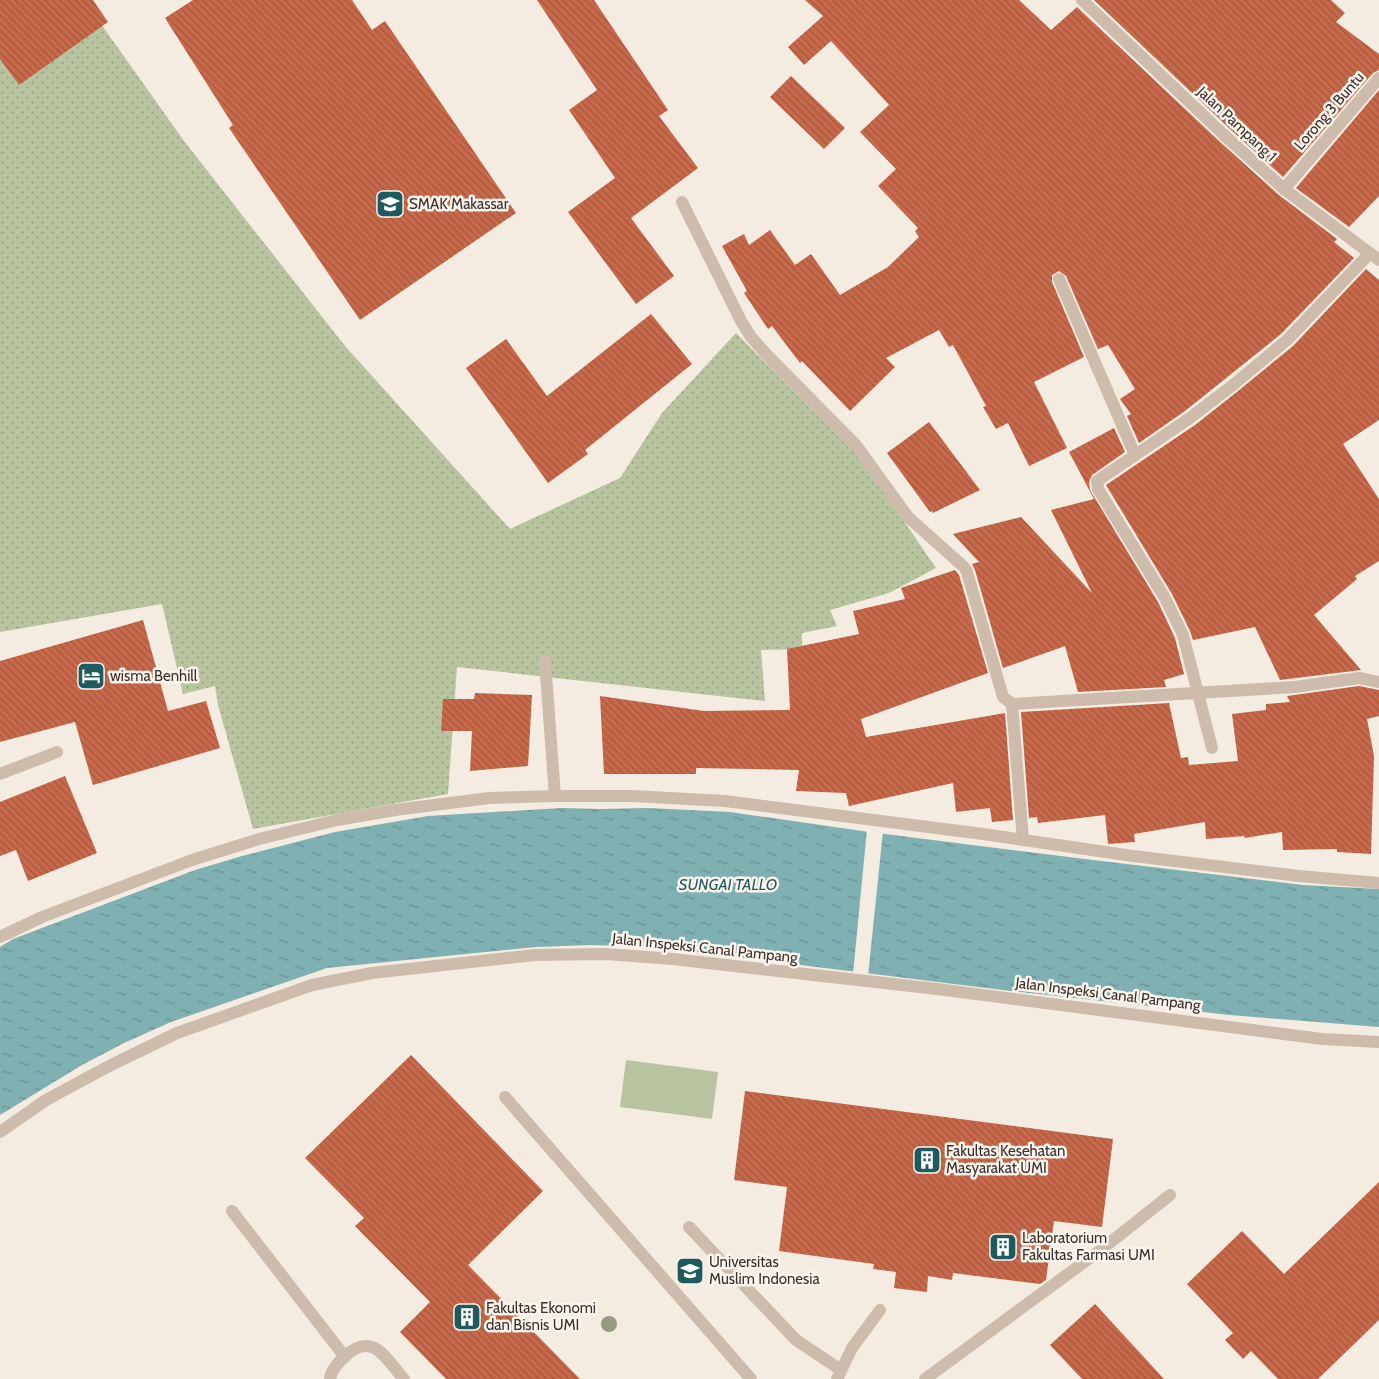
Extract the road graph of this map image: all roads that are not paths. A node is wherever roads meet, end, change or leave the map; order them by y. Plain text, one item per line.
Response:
1 (1082, 0) edge
2 (1379, 78) edge
3 (1284, 189) junction
4 (682, 202) dead end
5 (1374, 257) edge
6 (1059, 279) dead end
7 (1135, 454) junction
8 (545, 661) dead end
9 (1379, 682) edge
10 (1199, 693) junction
11 (1012, 704) junction
12 (1212, 748) dead end
13 (57, 752) dead end
14 (0, 774) edge
15 (555, 796) junction
16 (1023, 840) junction
17 (1379, 883) edge
18 (0, 937) edge
19 (1379, 1042) edge
20 (505, 1097) dead end
21 (0, 1132) edge
22 (1170, 1195) dead end
23 (232, 1211) dead end
24 (689, 1227) dead end
25 (880, 1310) dead end
26 (344, 1357) junction
27 (839, 1374) edge
28 (330, 1379) edge
29 (404, 1379) edge
30 (751, 1379) edge
31 (925, 1379) edge

1 - 3 street, Jalan Pampang 1
2 - 3 street, Lorong 3 Buntu
3 - 5 street, Jalan Pampang 1
4 - 11 street
5 - 7 street
6 - 7 street
7 - 10 street
8 - 15 street
9 - 10 street
10 - 11 street
10 - 12 street
11 - 16 street
13 - 14 street
15 - 16 street
15 - 18 street
16 - 17 street
19 - 21 street, Jalan Inspeksi Canal Pampang
20 - 30 street
22 - 31 street
23 - 26 street
24 - 27 street
25 - 27 street
26 - 28 street
26 - 29 street

